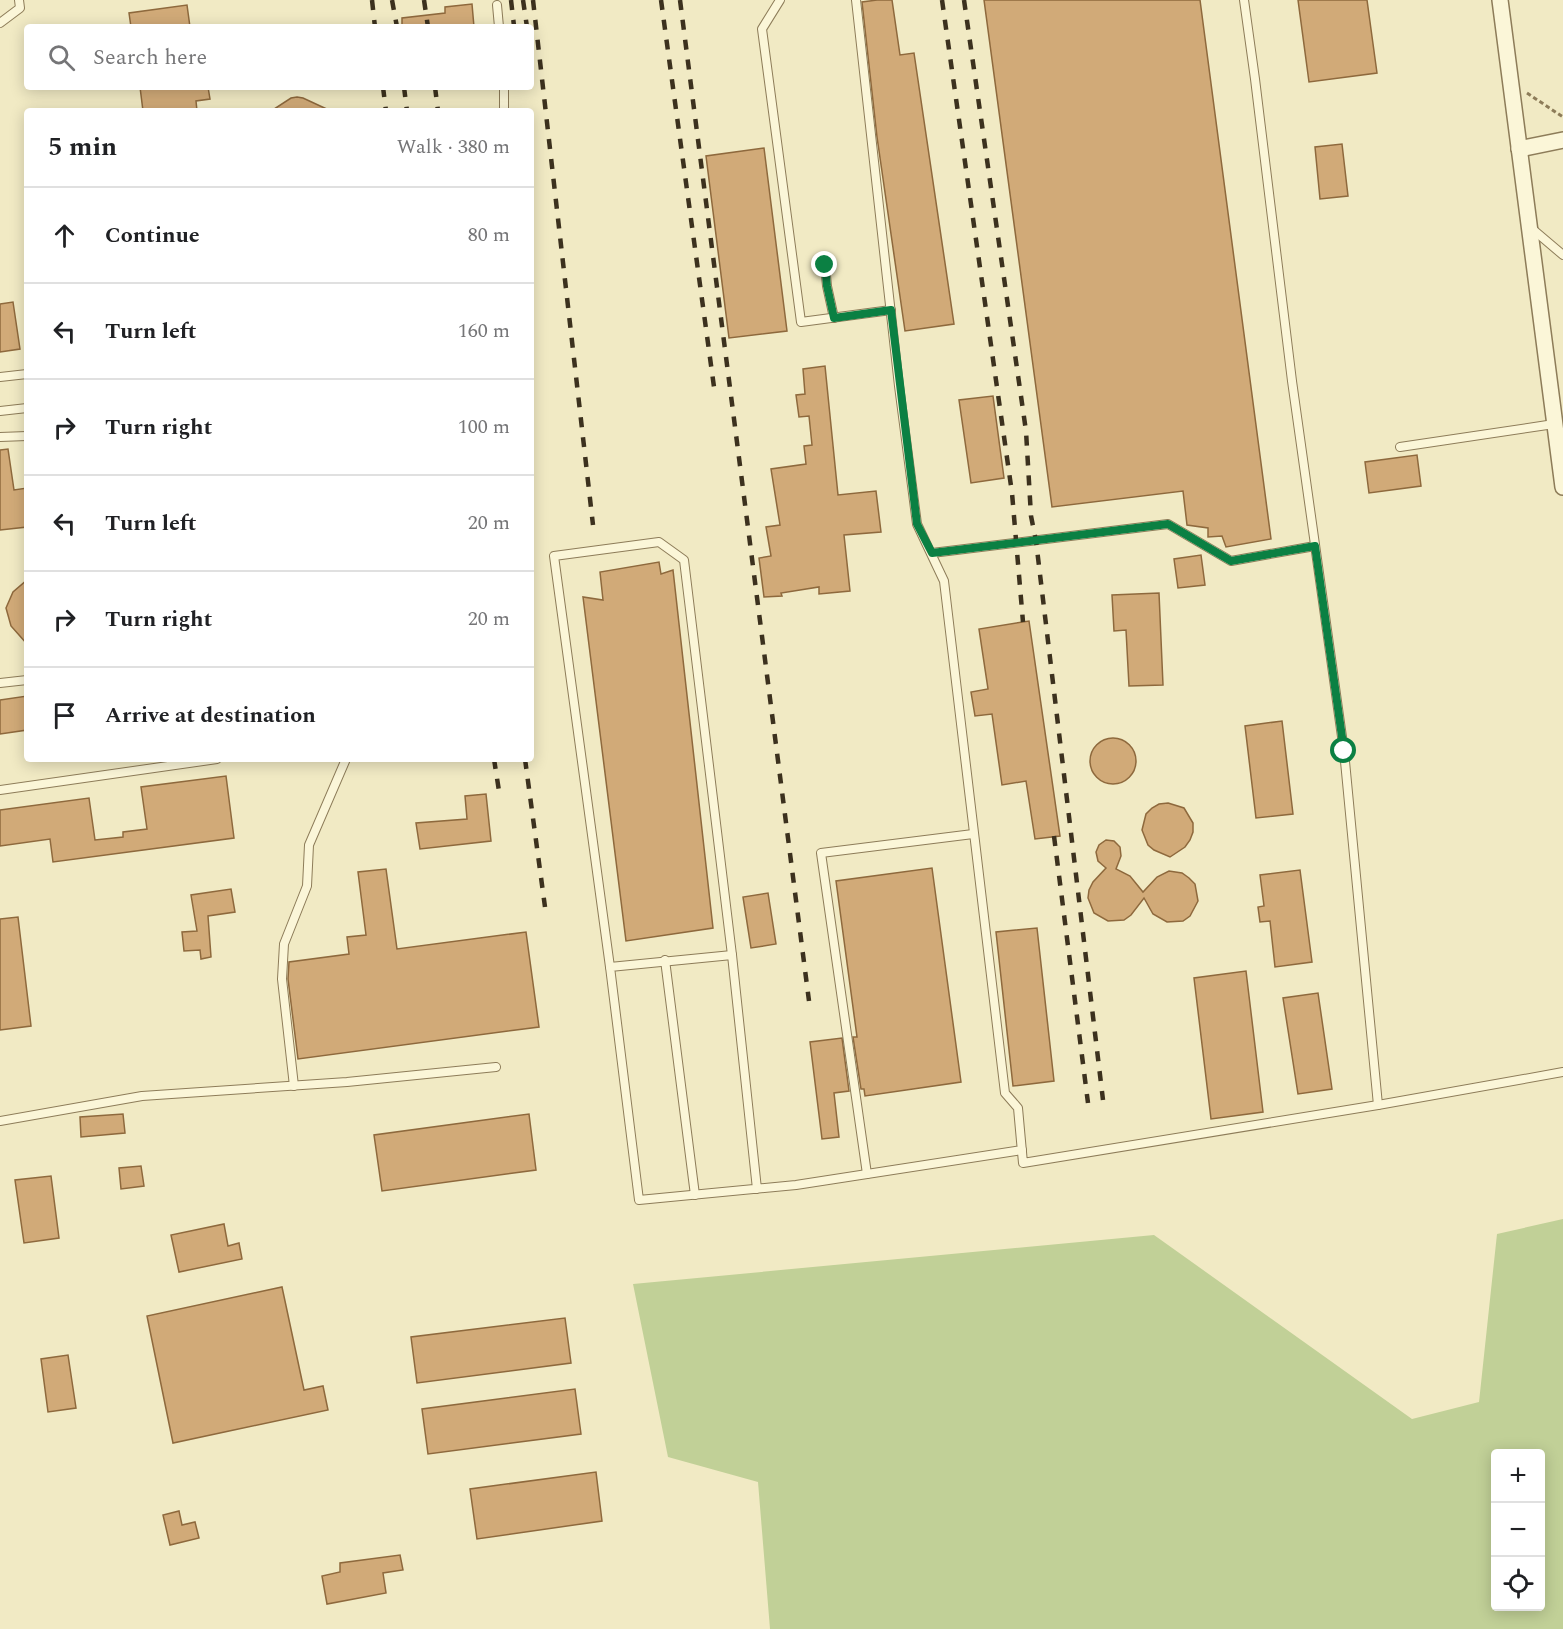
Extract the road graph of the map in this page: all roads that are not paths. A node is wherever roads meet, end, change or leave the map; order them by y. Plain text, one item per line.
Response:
1 (19, 0) edge
2 (780, 0) edge
3 (856, 0) edge
4 (1244, 0) edge
5 (1500, 0) edge
6 (496, 5) dead end
7 (0, 23) edge
8 (499, 24) edge
9 (504, 90) edge
10 (504, 108) edge
11 (1563, 140) edge
12 (1519, 148) junction
13 (1529, 226) junction
14 (1563, 255) edge
15 (825, 265) dead end
16 (891, 310) junction
17 (834, 318) junction
18 (24, 374) edge
19 (0, 377) edge
20 (24, 408) edge
21 (0, 411) edge
22 (1556, 417) edge
23 (24, 436) edge
24 (0, 437) edge
25 (1401, 447) dead end
26 (1563, 487) edge
27 (1315, 546) junction
28 (932, 553) junction
29 (24, 680) edge
30 (0, 683) edge
31 (196, 762) edge
32 (345, 762) edge
33 (0, 790) edge
34 (973, 834) junction
35 (732, 955) junction
36 (665, 960) junction
37 (610, 967) junction
38 (496, 1067) dead end
39 (1563, 1072) edge
40 (294, 1086) junction
41 (1378, 1105) junction
42 (0, 1121) edge
43 (1022, 1150) junction
44 (867, 1174) junction
45 (757, 1189) junction
46 (695, 1195) junction

1 - 7 lane
2 - 17 lane
3 - 16 lane
4 - 27 lane
5 - 12 street
6 - 8 lane
9 - 10 lane
11 - 12 street
12 - 13 street
13 - 14 lane
13 - 22 street
15 - 17 lane
16 - 17 lane
16 - 28 lane
18 - 19 lane
20 - 21 lane
22 - 25 lane
22 - 26 street
23 - 24 lane
27 - 28 lane
27 - 41 lane
28 - 34 lane
29 - 30 lane
31 - 33 lane
32 - 40 lane
34 - 43 lane
34 - 44 lane
35 - 36 lane
35 - 37 lane
35 - 45 lane
36 - 37 lane
36 - 46 lane
37 - 46 lane
38 - 40 lane
39 - 41 lane
40 - 42 lane
41 - 43 lane
43 - 44 lane
44 - 45 lane
45 - 46 lane

